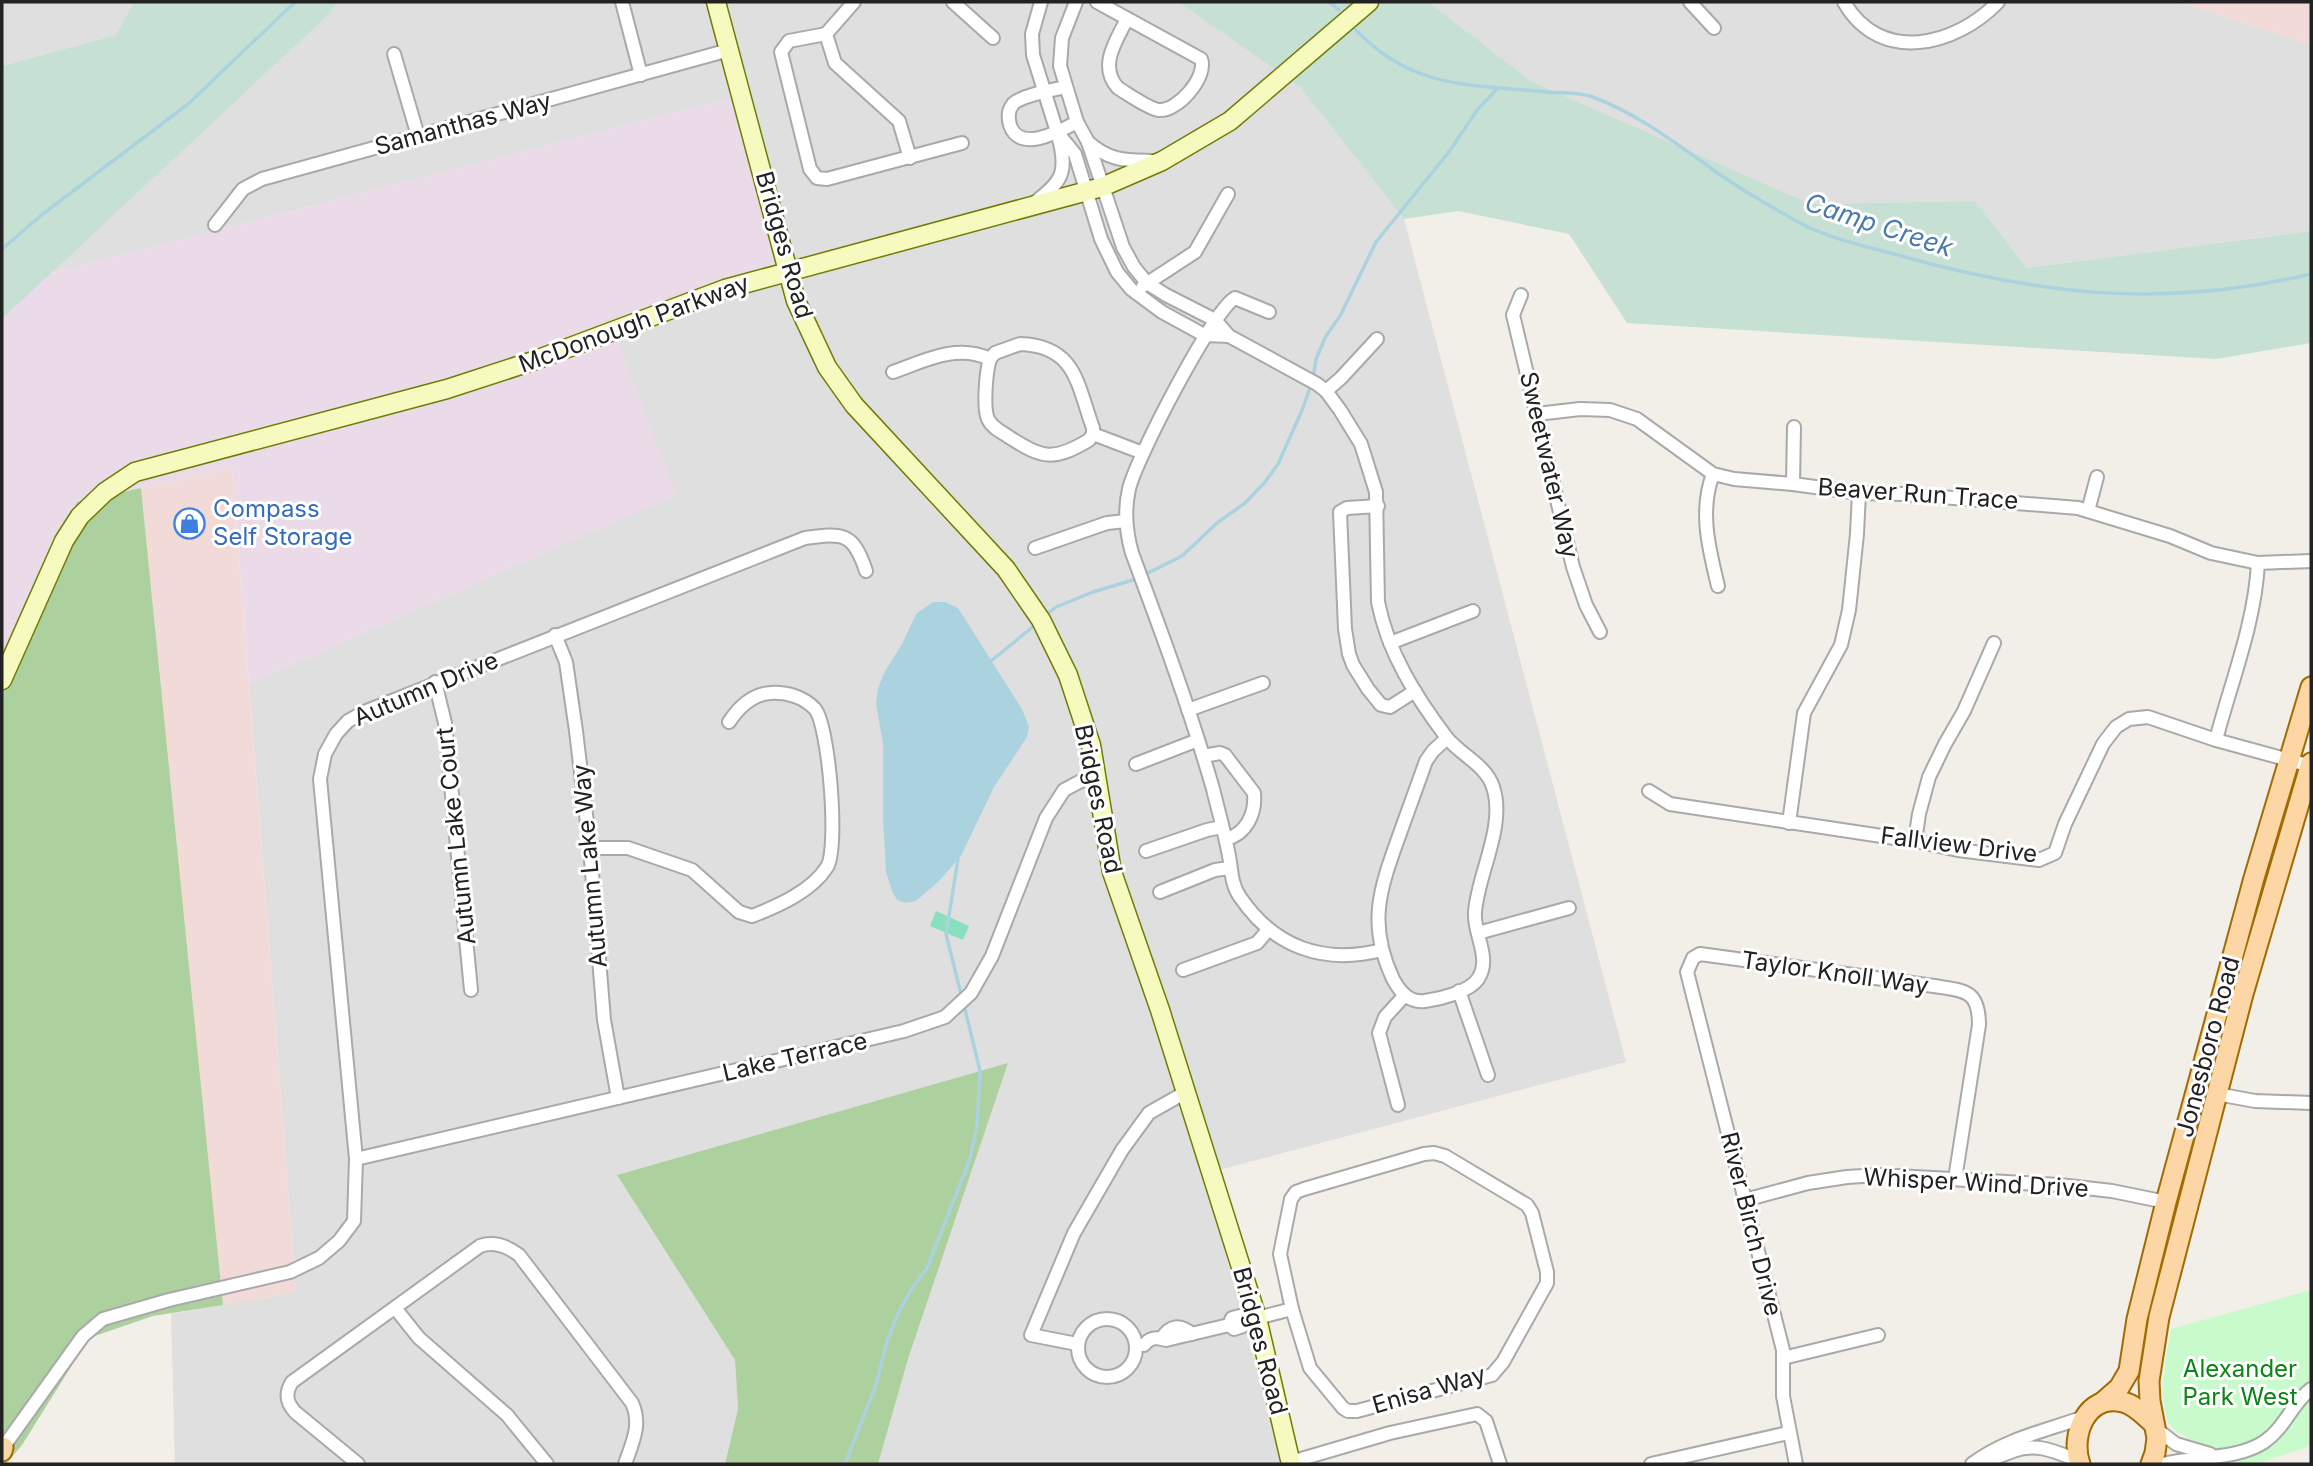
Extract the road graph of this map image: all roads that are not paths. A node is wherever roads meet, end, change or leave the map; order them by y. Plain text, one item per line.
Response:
1 (622, 2) edge
2 (716, 2) edge
3 (854, 2) edge
4 (953, 2) edge
5 (1041, 2) edge
6 (1076, 2) edge
7 (1097, 2) edge
8 (1369, 2) edge
9 (1690, 2) edge
10 (1844, 2) edge
11 (1998, 2) edge
12 (1127, 19) junction
13 (1714, 28) dead end
14 (826, 34) junction
15 (993, 38) dead end
16 (729, 50) junction
17 (394, 54) dead end
18 (641, 75) junction
19 (1066, 87) junction
20 (1045, 92) junction
21 (1077, 122) junction
22 (1057, 132) junction
23 (418, 136) junction
24 (1088, 142) junction
25 (962, 143) dead end
26 (911, 158) junction
27 (1162, 161) junction
28 (1094, 190) junction
29 (1228, 194) dead end
30 (1028, 208) junction
31 (215, 225) dead end
32 (788, 271) junction
33 (1147, 282) junction
34 (1135, 293) junction
35 (1521, 295) dead end
36 (1269, 312) dead end
37 (1214, 320) junction
38 (1204, 335) junction
39 (1229, 336) junction
40 (1377, 339) dead end
41 (990, 359) junction
42 (893, 372) dead end
43 (1326, 391) junction
44 (1536, 414) junction
45 (1794, 427) dead end
46 (1093, 434) junction
47 (1143, 453) junction
48 (1713, 474) junction
49 (2097, 477) dead end
50 (1793, 484) junction
51 (1858, 494) junction
52 (1378, 506) junction
53 (2088, 511) junction
54 (1126, 521) junction
55 (1035, 548) dead end
56 (2311, 561) edge
57 (2259, 563) junction
58 (866, 571) dead end
59 (1718, 586) dead end
60 (1473, 611) dead end
61 (1600, 632) dead end
62 (555, 635) junction
63 (1390, 643) junction
64 (1994, 643) dead end
65 (2, 680) edge
66 (435, 682) junction
67 (1263, 683) dead end
68 (2311, 687) edge
69 (1415, 691) junction
70 (1188, 710) junction
71 (729, 722) dead end
72 (1447, 738) junction
73 (1198, 740) junction
74 (2216, 740) junction
75 (1203, 757) junction
76 (2289, 760) junction
77 (1136, 764) dead end
78 (2311, 765) edge
79 (1096, 774) junction
80 (1649, 791) dead end
81 (1789, 822) junction
82 (1224, 833) junction
83 (1915, 841) junction
84 (590, 848) junction
85 (1146, 851) dead end
86 (1230, 868) junction
87 (1160, 891) dead end
88 (1569, 908) dead end
89 (1268, 930) junction
90 (1478, 933) junction
91 (1382, 950) junction
92 (1184, 970) dead end
93 (1690, 987) joint
94 (471, 990) dead end
95 (1459, 991) junction
96 (1405, 995) junction
97 (1488, 1075) dead end
98 (1186, 1092) junction
99 (2217, 1094) junction
100 (618, 1098) junction
101 (2311, 1103) edge
102 (1398, 1105) dead end
103 (356, 1159) junction
104 (1955, 1179) junction
105 (1745, 1200) junction
106 (2166, 1202) junction
107 (395, 1308) junction
108 (1292, 1309) junction
109 (1253, 1318) junction
110 (1878, 1335) dead end
111 (1077, 1344) junction
112 (1140, 1346) junction
113 (1783, 1358) junction
114 (2311, 1389) edge
115 (2103, 1402) junction
116 (2084, 1417) junction
117 (2154, 1426) junction
118 (1788, 1433) junction
119 (2, 1449) edge
120 (2214, 1455) junction
121 (1291, 1463) edge
122 (2079, 1463) edge
123 (358, 1464) edge
124 (547, 1464) edge
125 (625, 1464) edge
126 (1500, 1464) edge
127 (1651, 1464) edge
128 (1796, 1464) edge
129 (1973, 1464) edge
130 (2151, 1464) edge
131 (2163, 1464) edge

1 - 18 street
2 - 16 street, Bridges Road
3 - 14 street
4 - 15 street
5 - 20 street
6 - 19 street
7 - 12 street
8 - 27 street, McDonough Parkway
9 - 13 street
10 - 11 street
12 - 12 street
14 - 26 street
14 - 26 street
16 - 18 street, Samanthas Way
16 - 32 street, Bridges Road
17 - 23 street
18 - 23 street, Samanthas Way
19 - 20 street
19 - 21 street
20 - 22 street
20 - 22 street
21 - 22 street
21 - 24 street
22 - 28 street
22 - 30 street
23 - 31 street, Samanthas Way
24 - 27 street
24 - 28 street
25 - 26 street
27 - 28 street, McDonough Parkway
28 - 30 street, McDonough Parkway
28 - 33 street
28 - 34 street
29 - 33 street
30 - 32 street, McDonough Parkway
32 - 65 street, McDonough Parkway
32 - 79 street, Bridges Road
33 - 34 street
33 - 37 street
34 - 38 street
35 - 44 street, Sweetwater Way
36 - 37 street
37 - 38 street
37 - 39 street
38 - 39 street
38 - 47 street
39 - 43 street
40 - 43 street
41 - 42 street
41 - 46 street
41 - 46 street
43 - 52 street
44 - 48 street, Beaver Run Trace
44 - 61 street, Sweetwater Way
45 - 50 street
46 - 47 street
47 - 54 street
48 - 50 street, Beaver Run Trace
48 - 59 street
49 - 53 street
50 - 51 street, Beaver Run Trace
51 - 53 street, Beaver Run Trace
51 - 81 street
52 - 63 street
52 - 69 street
53 - 57 street, Beaver Run Trace
54 - 55 street
54 - 70 street
56 - 57 street, Beaver Run Trace
57 - 74 street
58 - 62 street, Autumn Drive
60 - 63 street
62 - 66 street, Autumn Drive
62 - 84 street, Autumn Lake Way
63 - 69 street
64 - 83 street
66 - 94 street, Autumn Lake Court
66 - 103 street, Autumn Drive
67 - 70 street
68 - 76 main road, Jonesboro Road
69 - 72 street
70 - 73 street
71 - 84 street
72 - 90 street
72 - 91 street
73 - 75 street
73 - 77 street
74 - 76 street, Fallview Drive
74 - 83 street, Fallview Drive
75 - 82 street
75 - 82 street
76 - 78 street, Fallview Drive
76 - 106 main road, Jonesboro Road
78 - 99 main road, Jonesboro Road
79 - 98 street, Bridges Road
79 - 100 street, Lake Terrace
80 - 81 street, Fallview Drive
81 - 83 street, Fallview Drive
82 - 85 street
82 - 86 street
84 - 100 street, Autumn Lake Way
86 - 87 street
86 - 89 street
88 - 90 street
89 - 91 street
89 - 92 street
90 - 95 street
91 - 96 street
93 - 104 street, Taylor Knoll Way
93 - 105 street, River Birch Drive
95 - 96 street
95 - 97 street
96 - 102 street
98 - 109 street, Bridges Road
98 - 111 street
99 - 101 street
99 - 117 main road, Jonesboro Road
100 - 103 street, Lake Terrace
103 - 119 street, Autumn Drive
104 - 105 street, Whisper Wind Drive
104 - 106 street, Whisper Wind Drive
105 - 113 street, River Birch Drive
106 - 115 main road, Jonesboro Road
107 - 123 street
107 - 124 street
107 - 125 street
108 - 108 street, Enisa Way
108 - 109 street
109 - 112 street
109 - 121 street, Bridges Road
110 - 113 street
111 - 112 street
111 - 112 street
113 - 118 street, River Birch Drive
114 - 120 street
115 - 116 main road, Jonesboro Road
115 - 117 main road
116 - 122 main road
116 - 129 street
117 - 120 street
117 - 130 main road, Jonesboro Road
118 - 127 street
118 - 128 street, River Birch Drive
120 - 131 street
121 - 126 street
122 - 129 street

